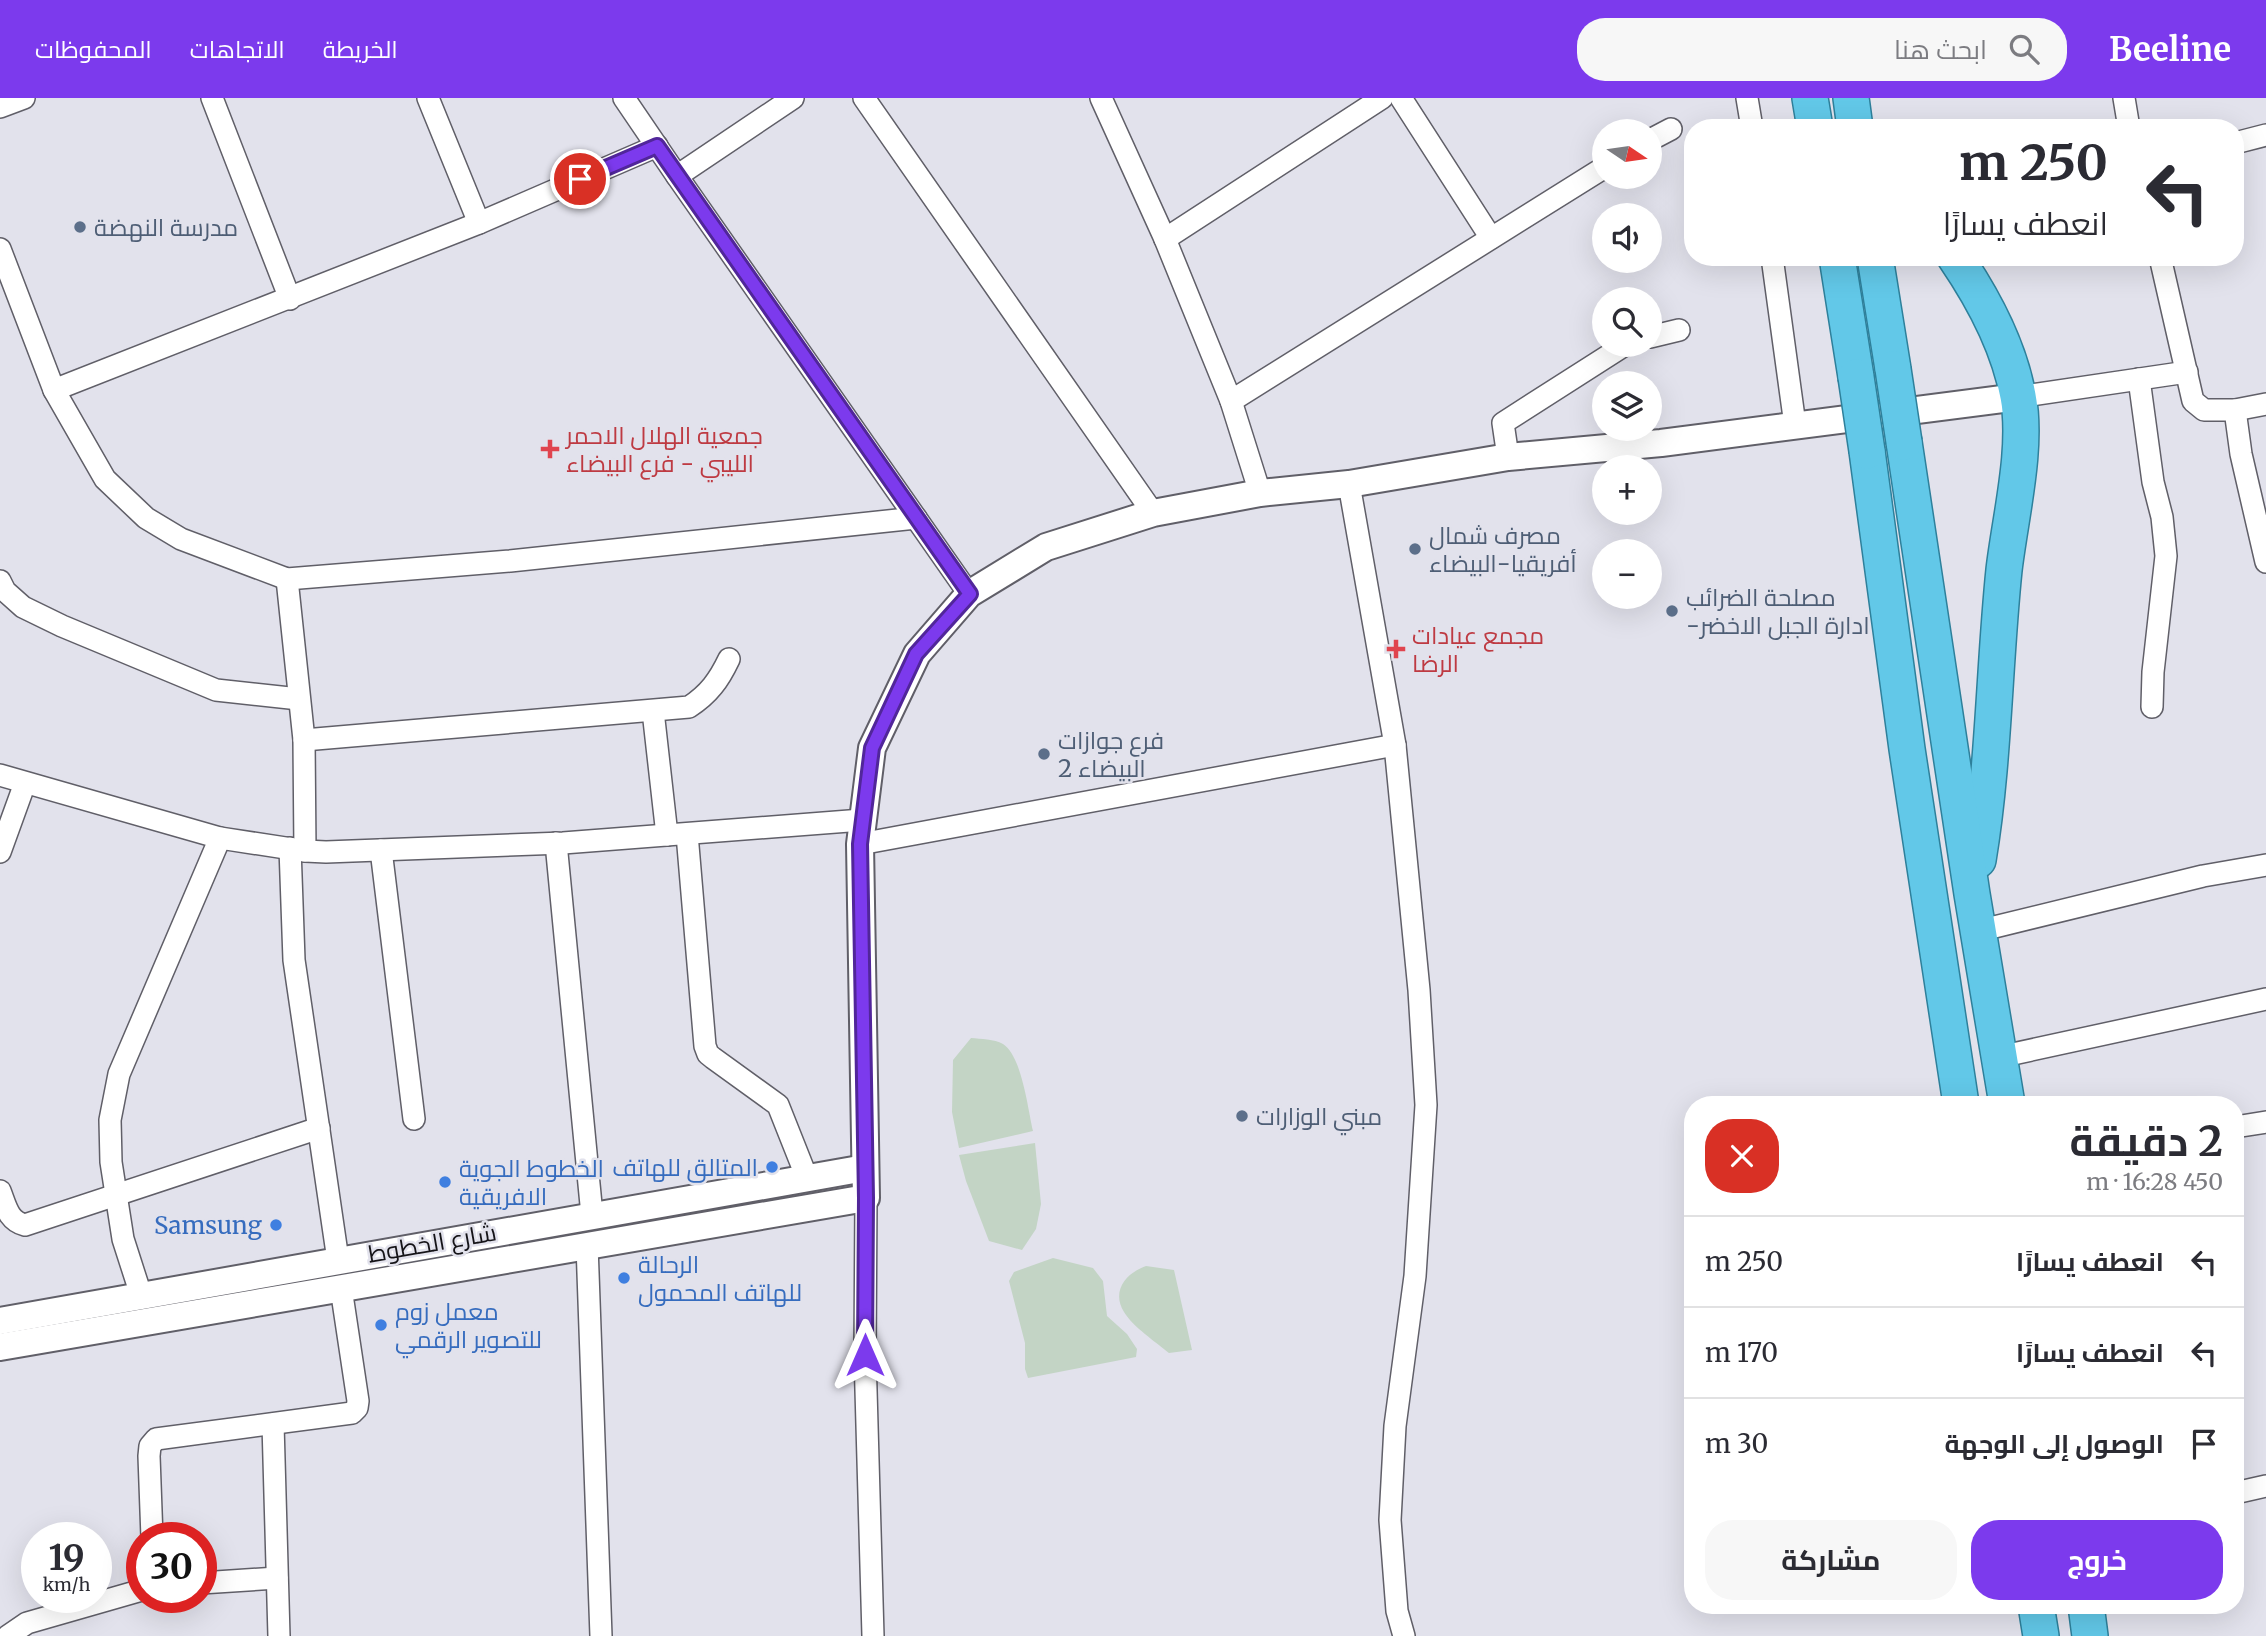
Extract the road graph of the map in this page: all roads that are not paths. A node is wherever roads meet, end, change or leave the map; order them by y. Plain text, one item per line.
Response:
1 (24, 98) edge
2 (212, 98) edge
3 (428, 98) edge
4 (624, 98) edge
5 (793, 98) edge
6 (864, 98) edge
7 (1101, 98) edge
8 (1382, 98) edge
9 (1401, 98) edge
10 (1747, 98) edge
11 (1810, 98) edge
12 (1851, 98) edge
13 (2123, 98) edge
14 (0, 107) edge
15 (1750, 119) edge
16 (1814, 119) edge
17 (1854, 119) edge
18 (2127, 119) edge
19 (1671, 129) dead end
20 (1662, 133) edge
21 (2266, 135) edge
22 (2244, 141) edge
23 (657, 146) junction
24 (1592, 175) edge
25 (677, 176) junction
26 (479, 223) junction
27 (1491, 238) junction
28 (1165, 239) junction
29 (0, 248) edge
30 (1773, 266) edge
31 (1838, 266) edge
32 (1876, 266) edge
33 (1961, 266) edge
34 (2162, 266) edge
35 (290, 299) junction
36 (1679, 330) dead end
37 (1662, 334) edge
38 (1606, 357) edge
39 (2187, 372) junction
40 (2139, 379) junction
41 (54, 390) junction
42 (2018, 397) junction
43 (1231, 401) junction
44 (2266, 404) edge
45 (2235, 410) junction
46 (1795, 425) junction
47 (1508, 457) junction
48 (1349, 484) junction
49 (1260, 492) junction
50 (1153, 513) junction
51 (916, 518) junction
52 (2266, 562) edge
53 (286, 579) junction
54 (0, 581) edge
55 (970, 594) junction
56 (729, 659) dead end
57 (299, 699) junction
58 (2152, 707) dead end
59 (653, 711) junction
60 (304, 740) junction
61 (1395, 745) junction
62 (0, 775) edge
63 (25, 783) junction
64 (861, 832) junction
65 (677, 834) junction
66 (220, 838) junction
67 (556, 843) junction
68 (298, 849) junction
69 (381, 850) junction
70 (0, 852) edge
71 (2266, 865) edge
72 (1972, 894) junction
73 (1979, 931) junction
74 (2266, 999) edge
75 (1999, 1057) junction
76 (1960, 1096) edge
77 (2006, 1096) edge
78 (414, 1119) dead end
79 (2266, 1122) edge
80 (2244, 1126) edge
81 (319, 1128) junction
82 (865, 1168) junction
83 (807, 1178) junction
84 (0, 1191) edge
85 (116, 1194) junction
86 (866, 1198) junction
87 (592, 1215) junction
88 (587, 1245) junction
89 (338, 1260) junction
90 (341, 1288) junction
91 (141, 1295) junction
92 (0, 1321) edge
93 (0, 1347) edge
94 (273, 1424) junction
95 (2266, 1486) edge
96 (2244, 1491) edge
97 (151, 1522) edge
98 (276, 1578) junction
99 (217, 1582) edge
100 (126, 1595) edge
101 (2037, 1614) edge
102 (2087, 1614) edge
103 (8, 1636) edge
104 (279, 1636) edge
105 (601, 1636) edge
106 (873, 1636) edge
107 (1404, 1636) edge
108 (2041, 1636) edge
109 (2090, 1636) edge

1 - 14 street
2 - 35 street
3 - 26 street
4 - 23 street
5 - 25 street
6 - 50 street
7 - 28 street
8 - 28 street
9 - 27 street
10 - 15 street
11 - 16 highway
12 - 17 highway
13 - 18 street
19 - 20 street
21 - 22 street
23 - 25 street
23 - 26 street
24 - 27 street
25 - 51 street
26 - 35 street
27 - 43 street
28 - 43 street
29 - 41 street
30 - 46 street
31 - 76 highway, bridge
32 - 72 highway, bridge
33 - 42 highway
34 - 39 street
35 - 41 street
36 - 37 street
38 - 47 street
39 - 40 street
39 - 45 street
40 - 42 street
40 - 58 street
41 - 53 street
42 - 46 street
42 - 72 highway
43 - 49 street
44 - 45 street
45 - 52 street
46 - 47 street
47 - 48 street
48 - 49 street
48 - 61 street
49 - 50 street
50 - 55 street
51 - 53 street
51 - 55 street
53 - 57 street
54 - 57 street
55 - 64 street
56 - 59 street
57 - 60 street
59 - 60 street
59 - 65 street
60 - 68 street
61 - 64 street
61 - 107 street
62 - 63 street
63 - 66 street
63 - 70 street
64 - 65 street
64 - 82 street
65 - 67 street
65 - 83 street
66 - 68 street
66 - 85 street
67 - 69 street
67 - 87 street
68 - 69 street
68 - 81 street
69 - 78 street
71 - 73 street
72 - 73 highway
73 - 75 highway
74 - 75 street
75 - 77 highway
79 - 80 street
81 - 85 street
81 - 89 street
82 - 83 street, شارع الخطوط
82 - 86 street
83 - 87 street, شارع الخطوط
84 - 85 street
85 - 91 street
86 - 88 street, شارع الخطوط
86 - 106 street
87 - 89 street, شارع الخطوط
88 - 90 street, شارع الخطوط
88 - 105 street
89 - 91 street, شارع الخطوط
90 - 93 street, شارع الخطوط
90 - 94 street
91 - 92 street, شارع الخطوط
94 - 97 street
94 - 98 street
95 - 96 street
98 - 99 street
98 - 104 street
100 - 103 street
101 - 108 highway
102 - 109 highway

